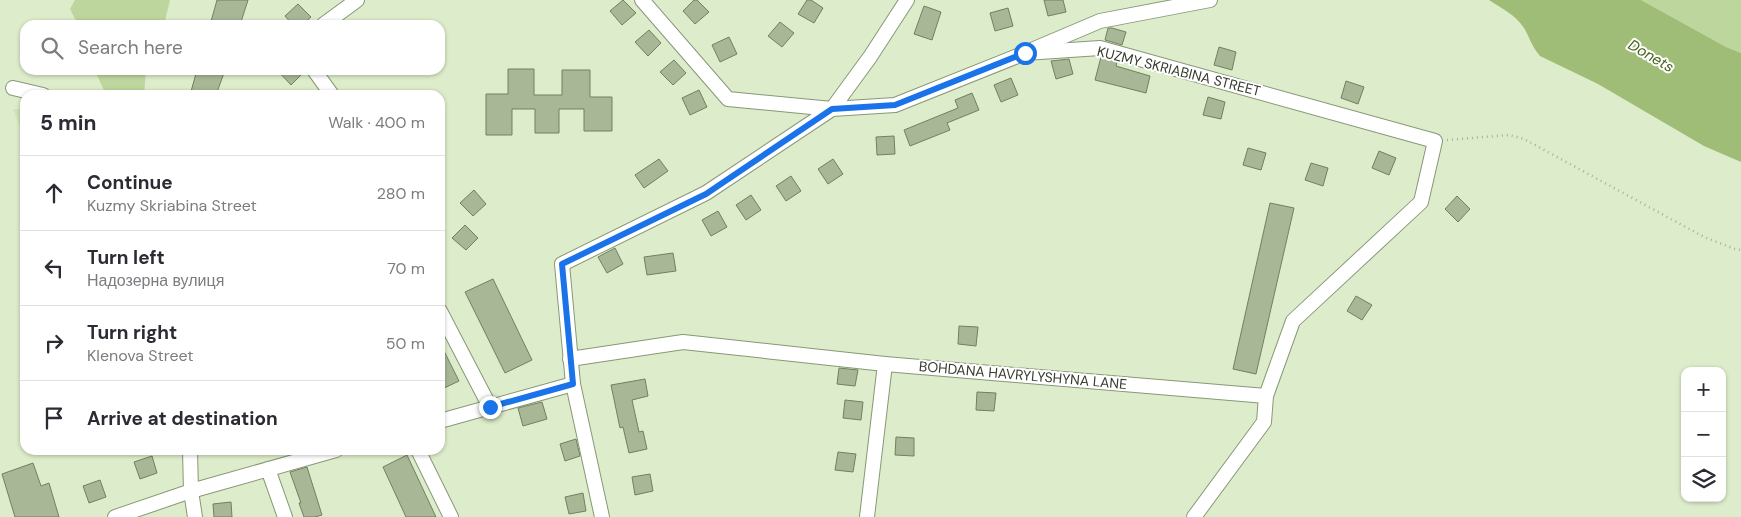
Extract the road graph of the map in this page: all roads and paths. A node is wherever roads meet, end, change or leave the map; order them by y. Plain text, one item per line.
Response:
1 (357, 0) edge
2 (642, 0) edge
3 (907, 0) edge
4 (1210, 0) edge
5 (330, 20) edge
6 (1025, 53) junction
7 (318, 75) edge
8 (13, 88) dead end
9 (22, 90) edge
10 (328, 90) edge
11 (832, 109) junction
12 (1436, 141) junction
13 (1741, 250) edge
14 (445, 321) edge
15 (570, 359) junction
16 (885, 364) junction
17 (573, 384) junction
18 (1266, 396) junction
19 (490, 407) junction
20 (445, 420) edge
21 (190, 455) edge
22 (318, 455) edge
23 (420, 455) edge
24 (268, 469) junction
25 (191, 491) junction
26 (115, 517) edge
27 (195, 517) edge
28 (284, 517) edge
29 (451, 517) edge
30 (602, 517) edge
31 (867, 517) edge
32 (1194, 517) edge

1 - 5 street
2 - 11 street, KUZMY SKRIABINA STREET
3 - 11 street
4 - 6 street
6 - 11 street, KUZMY SKRIABINA STREET
6 - 12 street, KUZMY SKRIABINA STREET
7 - 10 street
8 - 9 street
11 - 15 street
12 - 13 path
12 - 18 street
14 - 19 street
15 - 16 street, BOHDANA HAVRYLYSHYNA LANE
15 - 17 street
16 - 18 street, BOHDANA HAVRYLYSHYNA LANE
16 - 31 street
17 - 19 street
17 - 30 street
18 - 32 street
19 - 20 street
21 - 25 street
22 - 24 street
23 - 29 street
24 - 25 street
24 - 28 street
25 - 26 street
25 - 27 street

